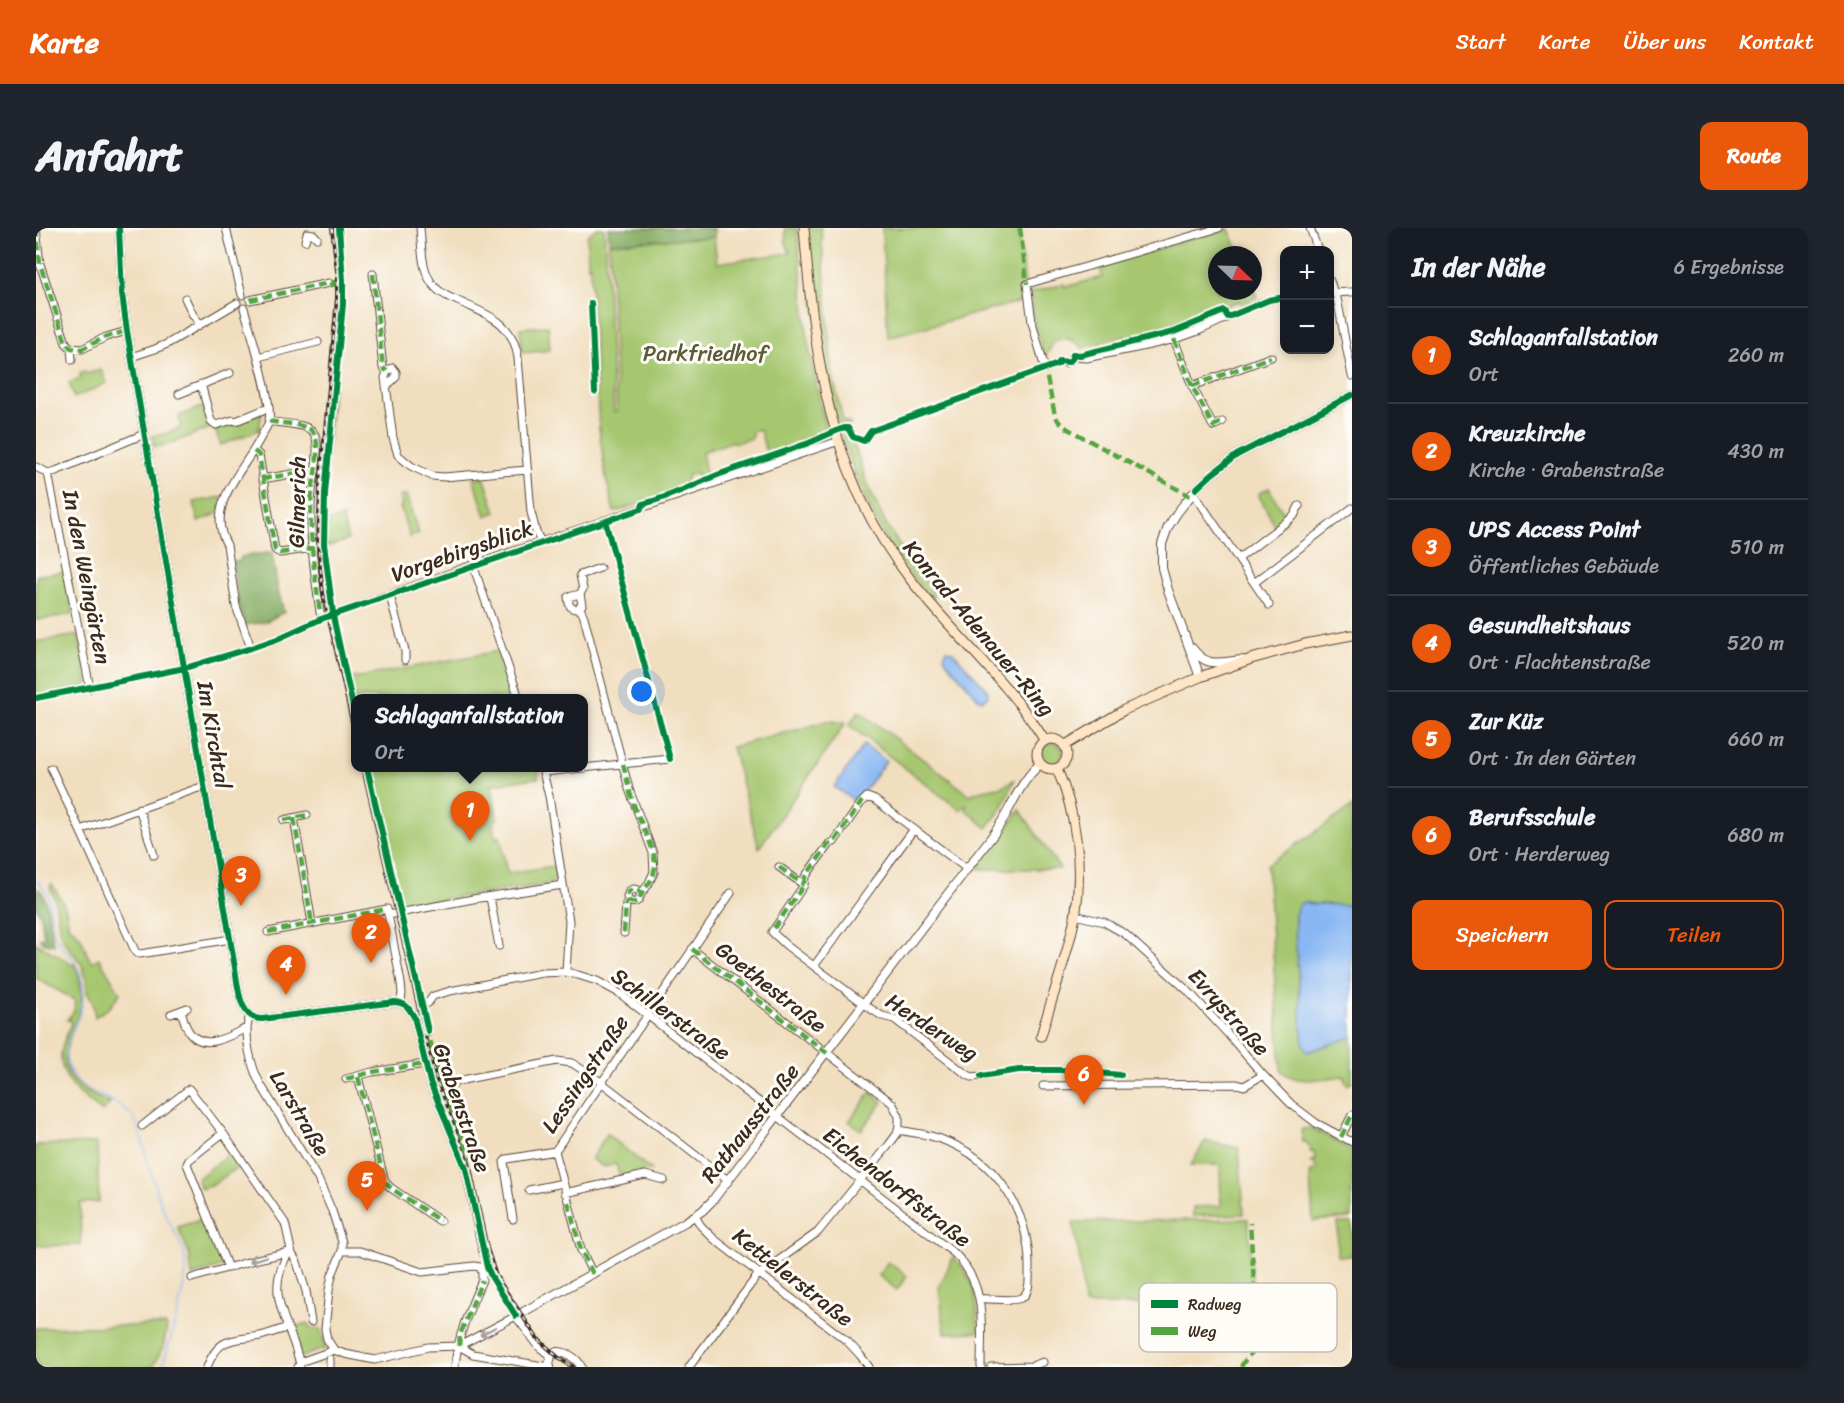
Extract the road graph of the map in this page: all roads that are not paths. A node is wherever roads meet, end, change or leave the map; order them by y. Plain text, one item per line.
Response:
1 (36, 228) edge
2 (119, 228) edge
3 (226, 228) edge
4 (420, 228) edge
5 (804, 228) edge
6 (1219, 228) edge
7 (1310, 228) edge
8 (306, 234) edge
9 (318, 238) dead end
10 (1317, 246) edge
11 (373, 274) dead end
12 (329, 283) dead end
13 (1352, 292) edge
14 (1334, 293) edge
15 (242, 295) junction
16 (1334, 297) edge
17 (185, 298) dead end
18 (1280, 298) edge
19 (250, 300) junction
20 (241, 306) junction
21 (201, 324) junction
22 (127, 331) junction
23 (1174, 339) junction
24 (318, 342) dead end
25 (71, 348) junction
26 (131, 357) junction
27 (258, 357) junction
28 (1271, 357) dead end
29 (72, 360) dead end
30 (230, 373) dead end
31 (1352, 376) edge
32 (201, 384) junction
33 (1192, 386) junction
34 (178, 393) dead end
35 (1352, 395) edge
36 (268, 408) junction
37 (269, 421) junction
38 (1222, 422) dead end
39 (144, 434) junction
40 (839, 441) junction
41 (254, 451) junction
42 (36, 467) edge
43 (527, 470) junction
44 (316, 471) junction
45 (48, 473) junction
46 (262, 479) junction
47 (1195, 491) junction
48 (1299, 506) dead end
49 (1352, 508) edge
50 (541, 542) junction
51 (313, 548) junction
52 (1238, 559) junction
53 (473, 566) junction
54 (600, 568) dead end
55 (1254, 583) junction
56 (580, 594) junction
57 (390, 596) junction
58 (1269, 605) dead end
59 (580, 608) junction
60 (321, 619) junction
61 (1352, 635) edge
62 (1187, 640) junction
63 (250, 648) junction
64 (1251, 659) junction
65 (405, 660) dead end
66 (184, 668) junction
67 (1200, 676) junction
68 (90, 688) junction
69 (517, 694) edge
70 (36, 698) edge
71 (1045, 741) junction
72 (1065, 746) junction
73 (670, 759) dead end
74 (623, 764) junction
75 (1040, 764) junction
76 (588, 767) edge
77 (51, 768) dead end
78 (1057, 769) junction
79 (543, 772) edge
80 (204, 786) junction
81 (139, 808) junction
82 (307, 815) dead end
83 (294, 818) junction
84 (284, 820) dead end
85 (914, 829) junction
86 (80, 830) junction
87 (154, 855) dead end
88 (779, 867) dead end
89 (967, 869) junction
90 (563, 885) junction
91 (804, 885) junction
92 (731, 893) dead end
93 (490, 897) junction
94 (387, 912) junction
95 (1075, 915) junction
96 (312, 923) junction
97 (268, 932) dead end
98 (624, 933) dead end
99 (231, 939) junction
100 (499, 946) dead end
101 (692, 949) junction
102 (814, 966) junction
103 (566, 972) junction
104 (400, 1002) junction
105 (428, 1003) dead end
106 (865, 1004) junction
107 (171, 1014) dead end
108 (648, 1015) junction
109 (250, 1016) junction
110 (247, 1028) junction
111 (1041, 1036) dead end
112 (827, 1053) junction
113 (425, 1064) junction
114 (1263, 1075) junction
115 (981, 1076) dead end
116 (358, 1077) junction
117 (346, 1079) dead end
118 (601, 1082) junction
119 (1043, 1086) dead end
120 (451, 1088) dead end
121 (1352, 1115) edge
122 (778, 1116) junction
123 (142, 1126) dead end
124 (898, 1130) junction
125 (223, 1133) junction
126 (1341, 1137) junction
127 (1352, 1142) edge
128 (555, 1151) junction
129 (664, 1180) dead end
130 (729, 1180) junction
131 (860, 1180) junction
132 (563, 1183) junction
133 (529, 1190) dead end
134 (565, 1193) junction
135 (695, 1216) junction
136 (513, 1219) dead end
137 (440, 1221) dead end
138 (342, 1251) junction
139 (291, 1253) junction
140 (228, 1268) junction
141 (593, 1274) junction
142 (762, 1274) junction
143 (192, 1278) dead end
144 (980, 1299) junction
145 (516, 1316) junction
146 (311, 1322) dead end
147 (287, 1328) junction
148 (459, 1346) junction
149 (334, 1350) junction
150 (551, 1356) junction
151 (1043, 1362) dead end
152 (375, 1363) edge
153 (299, 1366) edge
154 (207, 1367) edge
155 (455, 1367) edge
156 (550, 1367) edge
157 (581, 1367) edge
158 (689, 1367) edge
159 (868, 1367) edge
160 (981, 1367) edge
161 (991, 1367) edge

1 - 25 street
2 - 22 street, Im Kirchtal
3 - 15 street
4 - 43 street
5 - 40 main road, Konrad-Adenauer-Ring
6 - 23 street
7 - 10 street
8 - 9 street
11 - 43 street
12 - 19 street
13 - 14 street
15 - 19 street
15 - 20 street
16 - 31 street
17 - 21 street
18 - 23 street
19 - 20 street
20 - 21 street
20 - 27 street
21 - 26 street
22 - 25 street
22 - 26 street, Im Kirchtal
23 - 33 street
24 - 27 street
25 - 29 street
26 - 39 street, Im Kirchtal
27 - 36 street
28 - 33 street
30 - 32 street
32 - 34 street
32 - 36 street
33 - 38 street
35 - 47 street
36 - 37 street
37 - 41 street
37 - 44 street, Gilmerich
39 - 45 street
39 - 66 street, Im Kirchtal
40 - 50 street, Vorgebirgsblick
40 - 71 main road, Konrad-Adenauer-Ring
41 - 46 street
41 - 63 street
42 - 45 street
43 - 50 street
44 - 46 street
44 - 51 street, Gilmerich
45 - 68 street, In den Weingärten
46 - 51 street
47 - 52 street
47 - 62 street
48 - 52 street
49 - 55 street
50 - 53 street, Vorgebirgsblick
51 - 60 street, Gilmerich
52 - 55 street
53 - 57 street, Vorgebirgsblick
53 - 69 street
54 - 56 street
55 - 58 street
56 - 59 street
56 - 59 street
57 - 60 street, Vorgebirgsblick
57 - 65 street
59 - 74 street
60 - 63 street, Vorgebirgsblick
61 - 64 main road
62 - 64 street
62 - 67 street
63 - 66 street, Vorgebirgsblick
64 - 67 main road
66 - 68 street, Vorgebirgsblick
66 - 80 street, Im Kirchtal
67 - 72 main road
68 - 70 street, Vorgebirgsblick
71 - 72 main road
71 - 75 main road
72 - 78 main road
73 - 74 street
74 - 76 street
74 - 98 street
75 - 78 main road
75 - 89 street, Rathausstraße
77 - 86 street
78 - 95 main road
79 - 90 street
80 - 81 street
80 - 99 street, Im Kirchtal
81 - 86 street
81 - 87 street
82 - 83 street
83 - 84 street
83 - 96 street
85 - 89 street
85 - 91 street
85 - 102 street
86 - 99 street
88 - 91 street
89 - 106 street, Rathausstraße
90 - 93 street
90 - 103 street
91 - 102 street, Herderweg
92 - 101 street, Lessingstraße
93 - 94 street
93 - 100 street
94 - 96 street
94 - 104 street
95 - 111 main road
95 - 114 street, Evrystraße
96 - 97 street
99 - 109 street, Im Kirchtal
101 - 108 street, Lessingstraße
101 - 112 street, Goethestraße
102 - 106 street, Herderweg
103 - 105 street, Schillerstraße
103 - 108 street, Schillerstraße
104 - 109 street
104 - 113 street, Grabenstraße
106 - 112 street, Rathausstraße
106 - 115 street, Herderweg
107 - 110 street
108 - 118 street, Lessingstraße
108 - 122 street, Schillerstraße
109 - 110 street, Larstraße
110 - 138 street, Larstraße
112 - 122 street, Rathausstraße
112 - 124 street, Goethestraße
113 - 116 street
113 - 145 street, Grabenstraße
114 - 119 street
114 - 126 street, Evrystraße
116 - 117 street
116 - 137 street
118 - 120 street
118 - 128 street, Lessingstraße
118 - 130 street
121 - 126 street
122 - 130 street, Rathausstraße
122 - 131 street, Eichendorffstraße
123 - 125 street
124 - 131 street
124 - 144 street
125 - 139 street
125 - 140 street
126 - 127 street, Evrystraße
128 - 132 street, Lessingstraße
128 - 136 street
129 - 134 street
130 - 135 street, Rathausstraße
131 - 142 street
131 - 144 street, Eichendorffstraße
132 - 133 street
132 - 134 street, Lessingstraße
134 - 141 street, Lessingstraße
135 - 141 street, Rathausstraße
135 - 142 street, Kettelerstraße
138 - 148 street
138 - 149 street
139 -> 140 street
139 - 146 street
139 - 147 street
140 - 143 street
141 - 145 street, Rathausstraße
142 - 158 street
142 - 159 street, Kettelerstraße
144 - 160 street, Eichendorffstraße
145 -> 148 street, Rathausstraße
145 - 150 street, Grabenstraße
147 - 153 street
147 - 154 street
148 - 152 street, Rathausstraße
148 - 155 street
148 - 156 street
149 - 152 street
149 - 153 street
150 - 156 street
150 - 157 street
151 - 161 street

